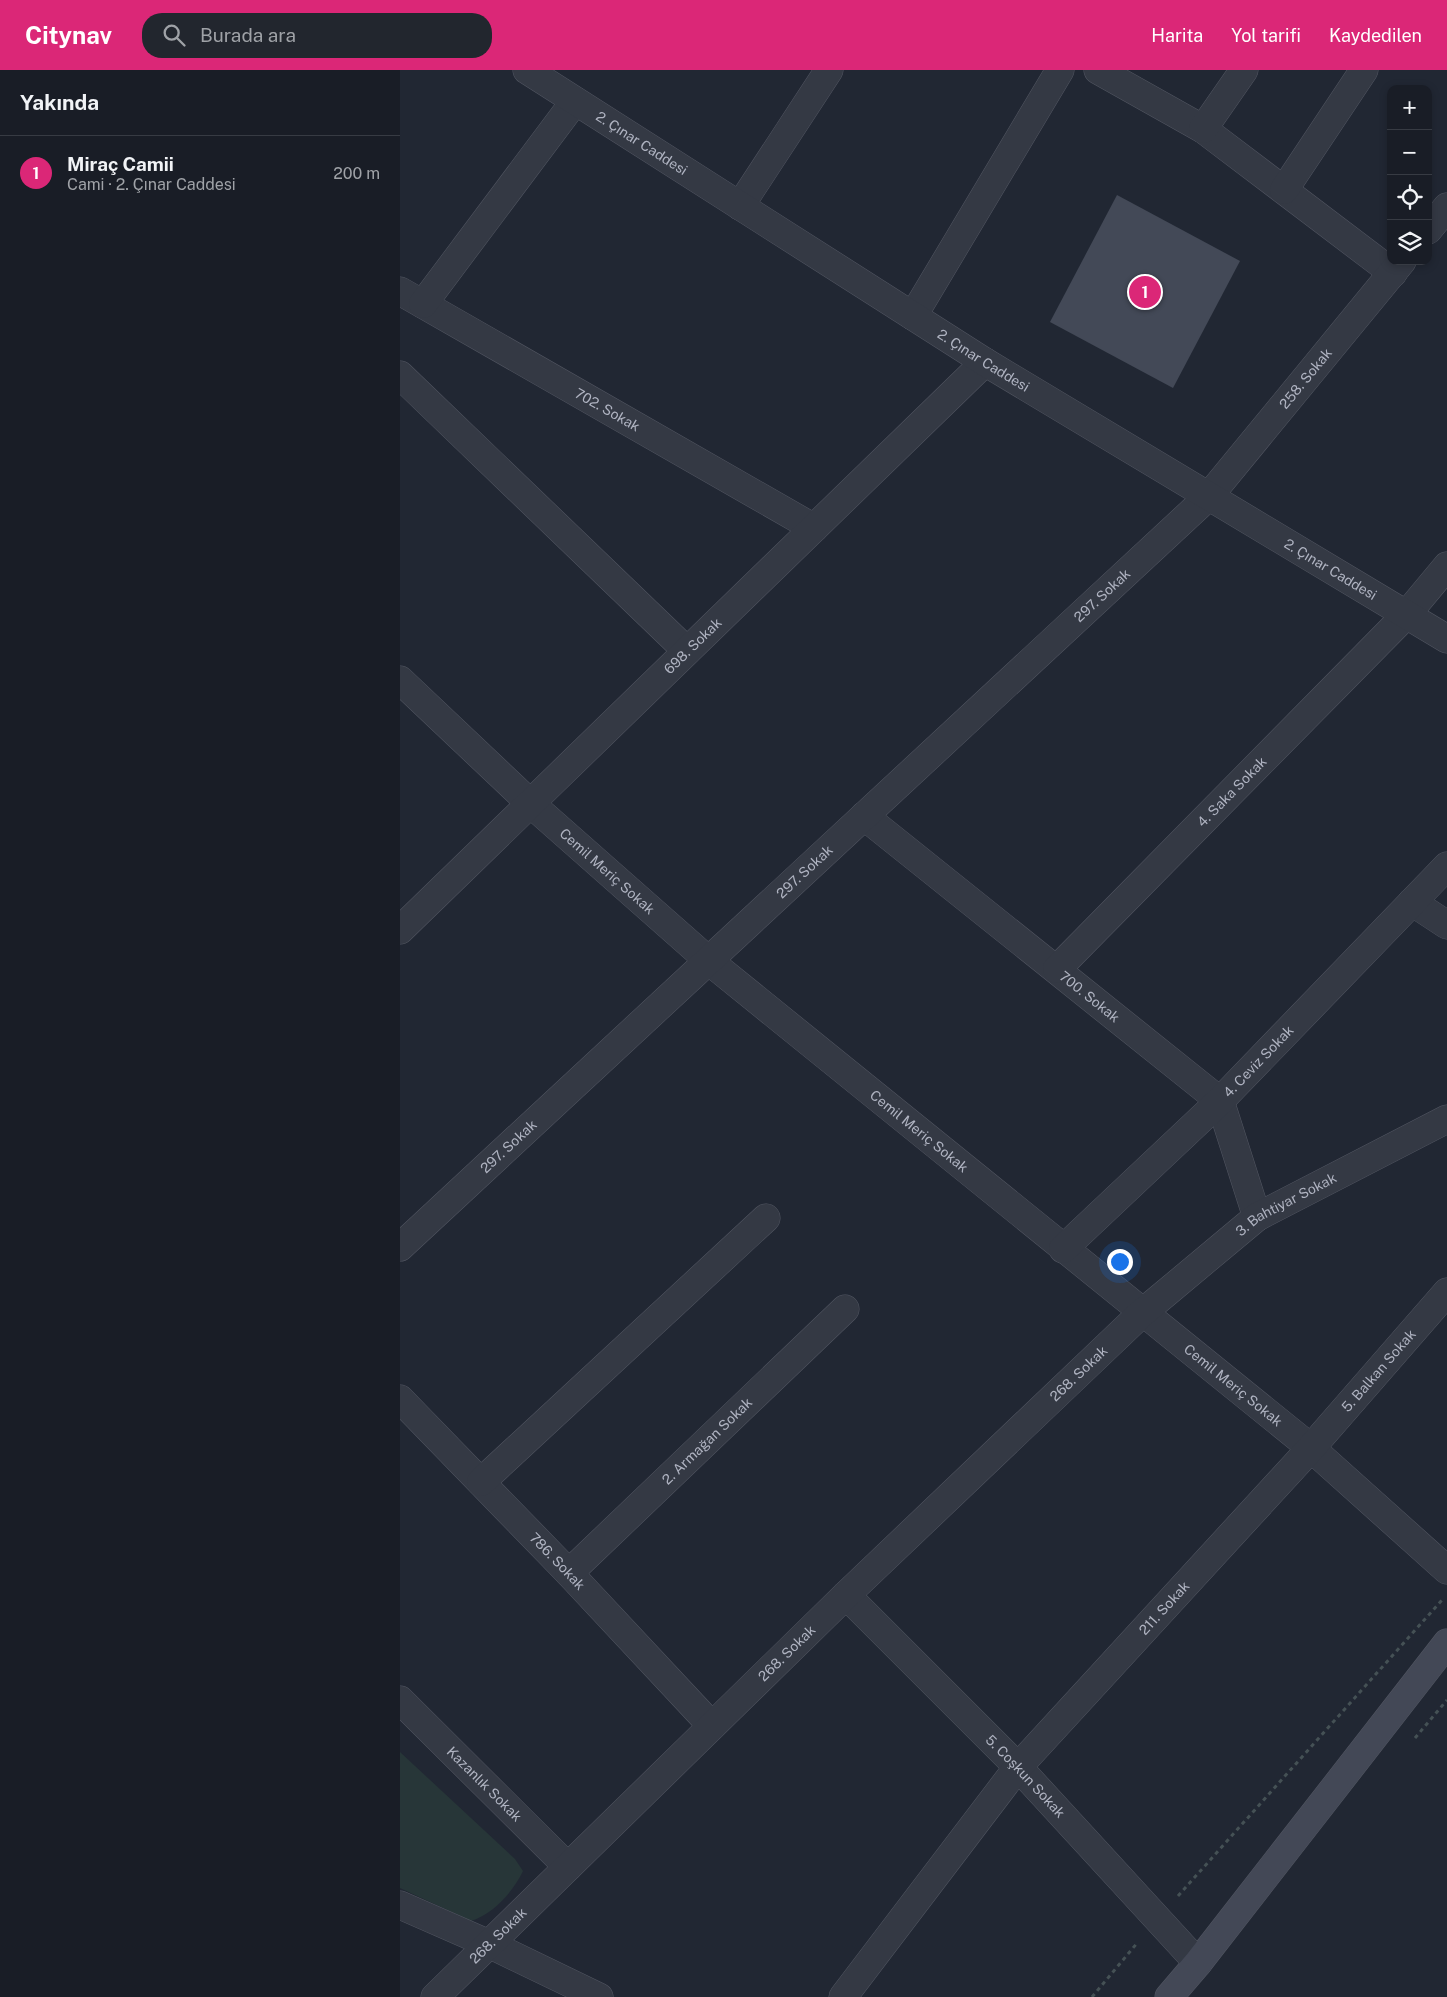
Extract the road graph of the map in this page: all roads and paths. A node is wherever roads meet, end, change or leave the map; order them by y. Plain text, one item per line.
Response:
1 (527, 70) edge
2 (829, 70) edge
3 (1060, 70) edge
4 (1098, 70) edge
5 (1244, 70) edge
6 (1364, 70) edge
7 (575, 101) junction
8 (1203, 129) junction
9 (1284, 190) junction
10 (740, 206) junction
11 (1447, 207) edge
12 (1432, 225) edge
13 (1398, 267) edge
14 (400, 290) edge
15 (424, 304) junction
16 (913, 316) junction
17 (985, 362) junction
18 (400, 375) edge
19 (1209, 496) junction
20 (814, 528) junction
21 (1447, 566) edge
22 (1407, 614) junction
23 (1447, 639) edge
24 (687, 651) junction
25 (400, 680) edge
26 (530, 803) junction
27 (864, 816) junction
28 (1447, 866) edge
29 (1412, 902) junction
30 (1447, 925) edge
31 (400, 930) edge
32 (709, 961) junction
33 (1057, 968) junction
34 (1220, 1101) junction
35 (1447, 1119) edge
36 (1257, 1217) junction
37 (766, 1218) dead end
38 (400, 1247) edge
39 (1063, 1249) junction
40 (1447, 1292) edge
41 (845, 1309) dead end
42 (1142, 1313) junction
43 (400, 1399) edge
44 (1310, 1448) junction
45 (481, 1482) junction
46 (1447, 1570) edge
47 (569, 1573) junction
48 (1447, 1594) edge
49 (846, 1595) junction
50 (1447, 1643) edge
51 (400, 1700) edge
52 (712, 1726) junction
53 (1018, 1767) junction
54 (568, 1867) junction
55 (400, 1905) edge
56 (1158, 1920) junction
57 (489, 1944) junction
58 (1198, 1963) junction
59 (435, 1997) edge
60 (599, 1997) edge
61 (844, 1997) edge
62 (1092, 1997) edge
63 (1168, 1997) edge

1 - 7 street, 2. Çınar Caddesi
2 - 10 street
3 - 16 street
4 - 8 street
5 - 8 street
6 - 9 street
7 - 10 street, 2. Çınar Caddesi
7 - 15 street
8 - 9 street
9 - 13 street
10 - 16 street, 2. Çınar Caddesi
11 - 12 street
13 - 19 street, 258. Sokak
14 - 15 street, 702. Sokak
15 - 20 street, 702. Sokak
16 - 17 street, 2. Çınar Caddesi
17 - 19 street, 2. Çınar Caddesi
17 - 20 street, 698. Sokak
18 - 24 street
19 - 22 street, 2. Çınar Caddesi
19 - 27 street, 297. Sokak
20 - 24 street, 698. Sokak
21 - 22 street, 4. Saka Sokak
22 - 23 street, 2. Çınar Caddesi
22 - 33 street, 4. Saka Sokak
24 - 26 street, 698. Sokak
25 - 26 street, Cemil Meriç Sokak
26 - 31 street, 698. Sokak
26 - 32 street, Cemil Meriç Sokak
27 - 32 street, 297. Sokak
27 - 33 street, 700. Sokak
28 - 29 street, 4. Ceviz Sokak
29 - 30 street
29 - 34 street, 4. Ceviz Sokak
32 - 38 street, 297. Sokak
32 - 39 street, Cemil Meriç Sokak
33 - 34 street, 700. Sokak
34 - 36 street
34 - 39 street, 4. Ceviz Sokak
35 - 36 street, 3. Bahtiyar Sokak
36 - 42 street, 3. Bahtiyar Sokak
37 - 45 street
39 - 42 street, Cemil Meriç Sokak
40 - 44 street, 5. Balkan Sokak
41 - 47 street, 2. Armağan Sokak
42 - 44 street, Cemil Meriç Sokak
42 - 49 street, 268. Sokak
43 - 45 street, 786. Sokak
44 - 46 street, Cemil Meriç Sokak
44 - 53 street, 211. Sokak
45 - 47 street, 786. Sokak
47 - 52 street, 786. Sokak
48 - 56 path
49 - 52 street, 268. Sokak
49 - 53 street, 5. Coşkun Sokak
50 - 58 main road
51 - 54 street, Kazanlık Sokak
52 - 54 street, 268. Sokak
53 - 56 street, 5. Coşkun Sokak
53 - 61 street, 211. Sokak
54 - 57 street, 268. Sokak
55 - 57 street
56 - 58 street, 5. Coşkun Sokak
56 - 62 path
57 - 59 street, 268. Sokak
57 - 60 street
58 - 63 main road

